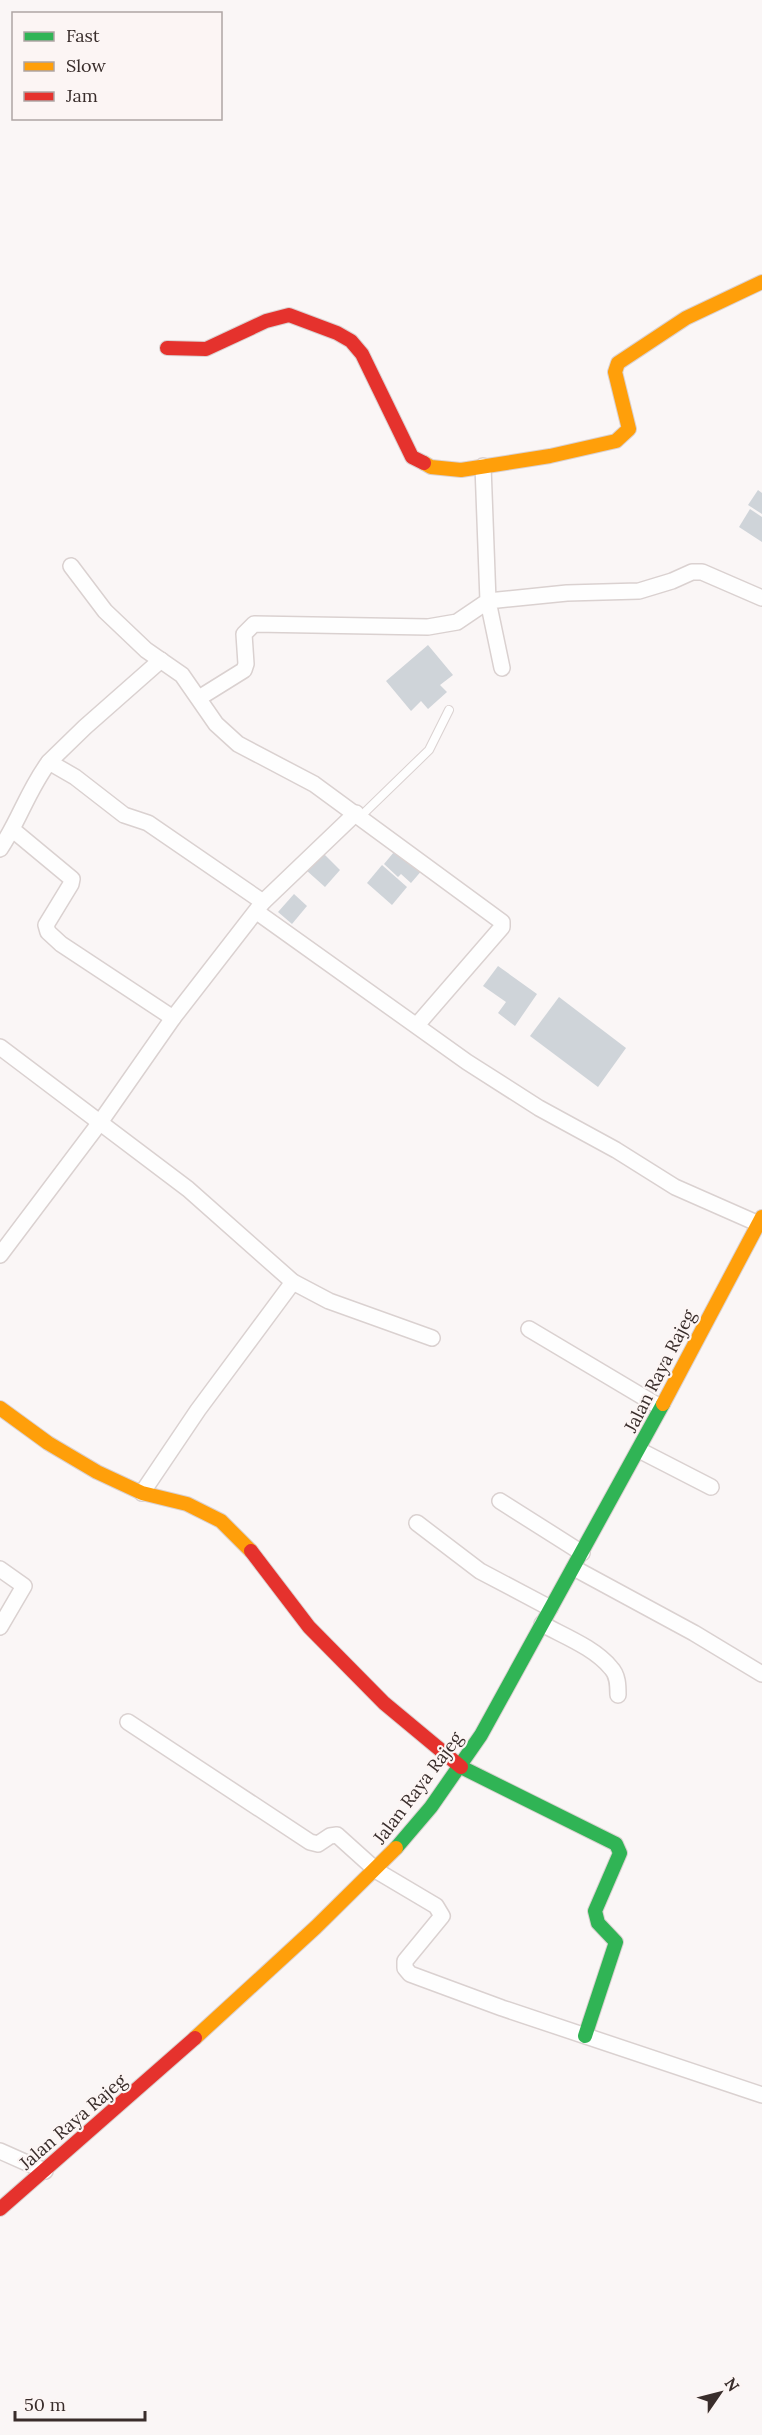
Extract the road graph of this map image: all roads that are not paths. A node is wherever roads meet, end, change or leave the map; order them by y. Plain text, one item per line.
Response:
1 (762, 282) edge
2 (167, 348) dead end
3 (483, 466) junction
4 (71, 566) dead end
5 (762, 598) edge
6 (488, 601) junction
7 (161, 660) junction
8 (502, 668) dead end
9 (200, 698) junction
10 (449, 710) dead end
11 (49, 762) junction
12 (358, 814) junction
13 (13, 830) junction
14 (0, 849) edge
15 (260, 907) junction
16 (173, 1018) junction
17 (417, 1025) junction
18 (0, 1047) edge
19 (101, 1121) junction
20 (760, 1220) edge
21 (0, 1255) edge
22 (293, 1282) junction
23 (529, 1329) dead end
24 (432, 1338) dead end
25 (660, 1407) junction
26 (0, 1408) edge
27 (639, 1450) junction
28 (711, 1487) dead end
29 (142, 1494) junction
30 (500, 1501) dead end
31 (417, 1523) dead end
32 (582, 1553) junction
33 (574, 1568) junction
34 (0, 1569) edge
35 (550, 1608) junction
36 (542, 1624) junction
37 (0, 1627) edge
38 (762, 1674) edge
39 (618, 1695) dead end
40 (128, 1722) dead end
41 (461, 1767) junction
42 (377, 1871) junction
43 (585, 2036) junction
44 (762, 2095) edge
45 (0, 2151) edge
46 (45, 2171) junction
47 (0, 2209) edge

1 - 3 street
2 - 3 street
3 - 6 street
4 - 7 street
5 - 6 street
6 - 8 street
6 - 9 street
7 - 9 street
7 - 11 street
9 - 12 street
10 - 12 lane
11 - 13 street
11 - 15 street
12 - 15 street
12 - 17 street
13 - 14 street
13 - 16 street
15 - 16 street
15 - 17 street
16 - 19 street
17 - 20 street
18 - 19 street
19 - 21 street
19 - 22 street
20 - 25 street, Jalan Raya Rajeg
22 - 24 street
22 - 29 street
23 - 25 street
25 - 27 street, Jalan Raya Rajeg
26 - 29 street
27 - 28 street
27 - 32 street, Jalan Raya Rajeg
29 - 41 street
30 - 32 street
31 - 35 street
32 - 33 street, Jalan Raya Rajeg
33 - 35 street, Jalan Raya Rajeg
33 - 38 street
34 - 37 street
35 - 36 street, Jalan Raya Rajeg
36 - 39 street
36 - 41 street, Jalan Raya Rajeg
40 - 42 street
41 - 42 street, Jalan Raya Rajeg
41 - 43 street
42 - 43 street
42 - 46 street, Jalan Raya Rajeg
43 - 44 street
45 - 46 street
46 - 47 street, Jalan Raya Rajeg

